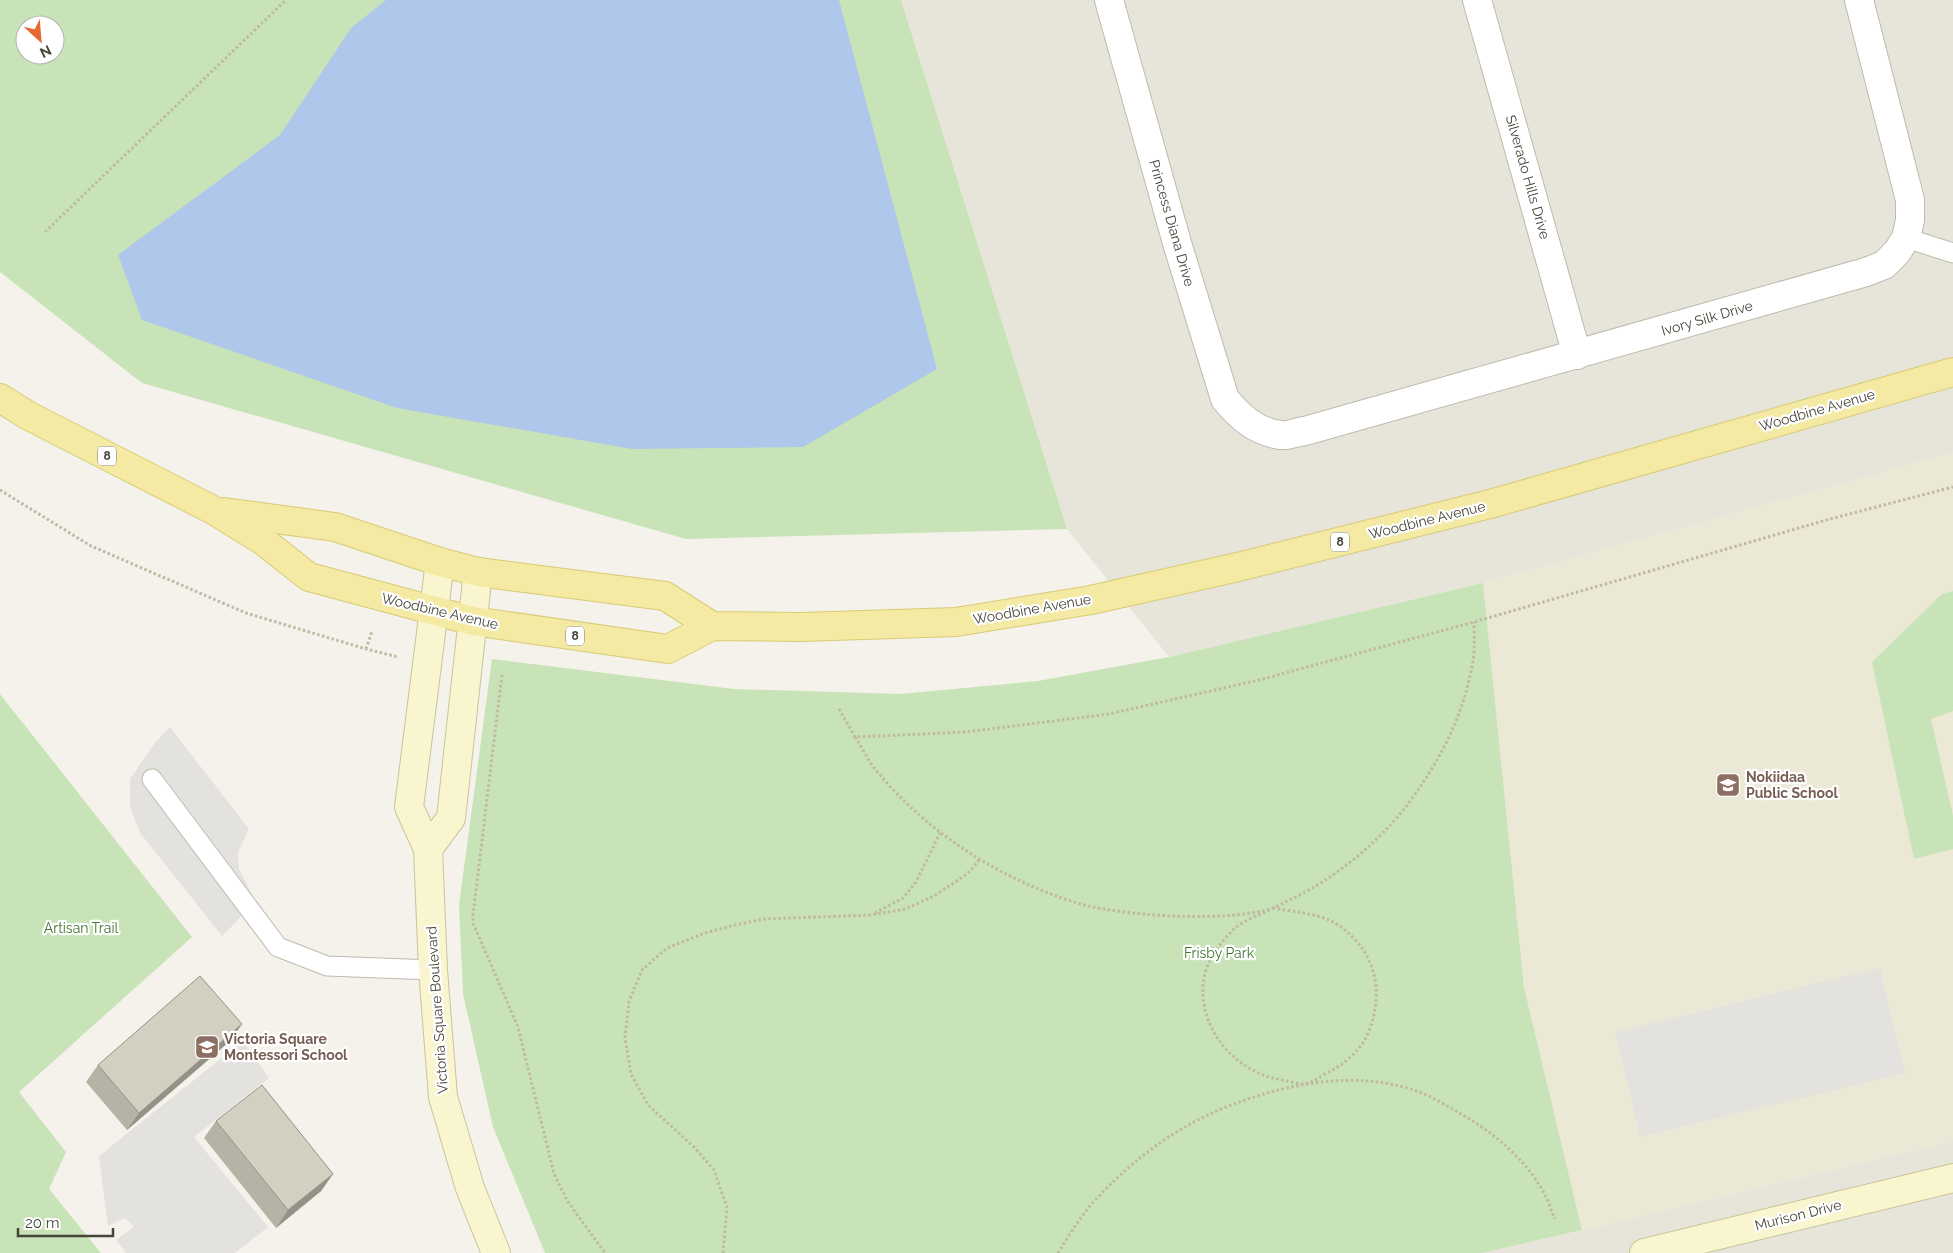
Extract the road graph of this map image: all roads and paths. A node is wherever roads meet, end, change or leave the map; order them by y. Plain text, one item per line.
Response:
1 (286, 0) edge
2 (1109, 0) edge
3 (1477, 0) edge
4 (1860, 0) edge
5 (45, 232) dead end
6 (1906, 238) junction
7 (1953, 253) edge
8 (1577, 355) junction
9 (1953, 372) edge
10 (0, 398) edge
11 (1260, 430) joint
12 (1953, 487) edge
13 (0, 490) edge
14 (216, 511) junction
15 (440, 562) junction
16 (478, 572) junction
17 (434, 611) junction
18 (473, 621) junction
19 (1474, 622) junction
20 (712, 626) junction
21 (372, 631) dead end
22 (366, 649) junction
23 (398, 657) dead end
24 (502, 675) dead end
25 (839, 708) dead end
26 (855, 736) junction
27 (152, 779) dead end
28 (940, 833) junction
29 (428, 849) junction
30 (980, 859) junction
31 (1273, 908) junction
32 (872, 915) junction
33 (432, 970) junction
34 (1305, 1084) junction
35 (1953, 1178) edge
36 (1555, 1219) dead end
37 (496, 1253) edge
38 (605, 1253) edge
39 (723, 1253) edge
40 (1058, 1253) edge
41 (1644, 1253) edge

1 - 5 path
2 - 11 street, Princess Diana Drive
3 - 8 street, Silverado Hills Drive
4 - 6 street, Ivory Silk Drive
6 - 7 lane
6 - 8 street, Ivory Silk Drive
8 - 11 street, Ivory Silk Drive
9 - 20 main road, Woodbine Avenue / 8
10 - 14 main road, Woodbine Avenue / 8
12 - 19 path
13 - 22 path
14 - 15 main road, Woodbine Avenue / 8
14 - 17 main road, Woodbine Avenue / 8
15 - 16 main road, Woodbine Avenue / 8
15 - 17 street, Victoria Square Boulevard
16 - 18 street
16 - 20 main road, Woodbine Avenue / 8
17 - 18 main road, Woodbine Avenue / 8
17 - 29 street, Victoria Square Boulevard
18 - 20 main road, Woodbine Avenue / 8
18 - 29 street
19 - 26 path
19 - 31 path
21 - 22 path
22 - 23 path
24 - 38 path
25 - 26 path
26 - 28 path
27 - 33 lane
28 - 30 path
28 - 32 path
29 - 33 street, Victoria Square Boulevard
30 - 31 path
30 - 32 path
31 - 34 path
31 - 34 path
32 - 39 path
33 - 37 street, Victoria Square Boulevard
34 - 36 path
34 - 40 path
35 - 41 street, Murison Drive

